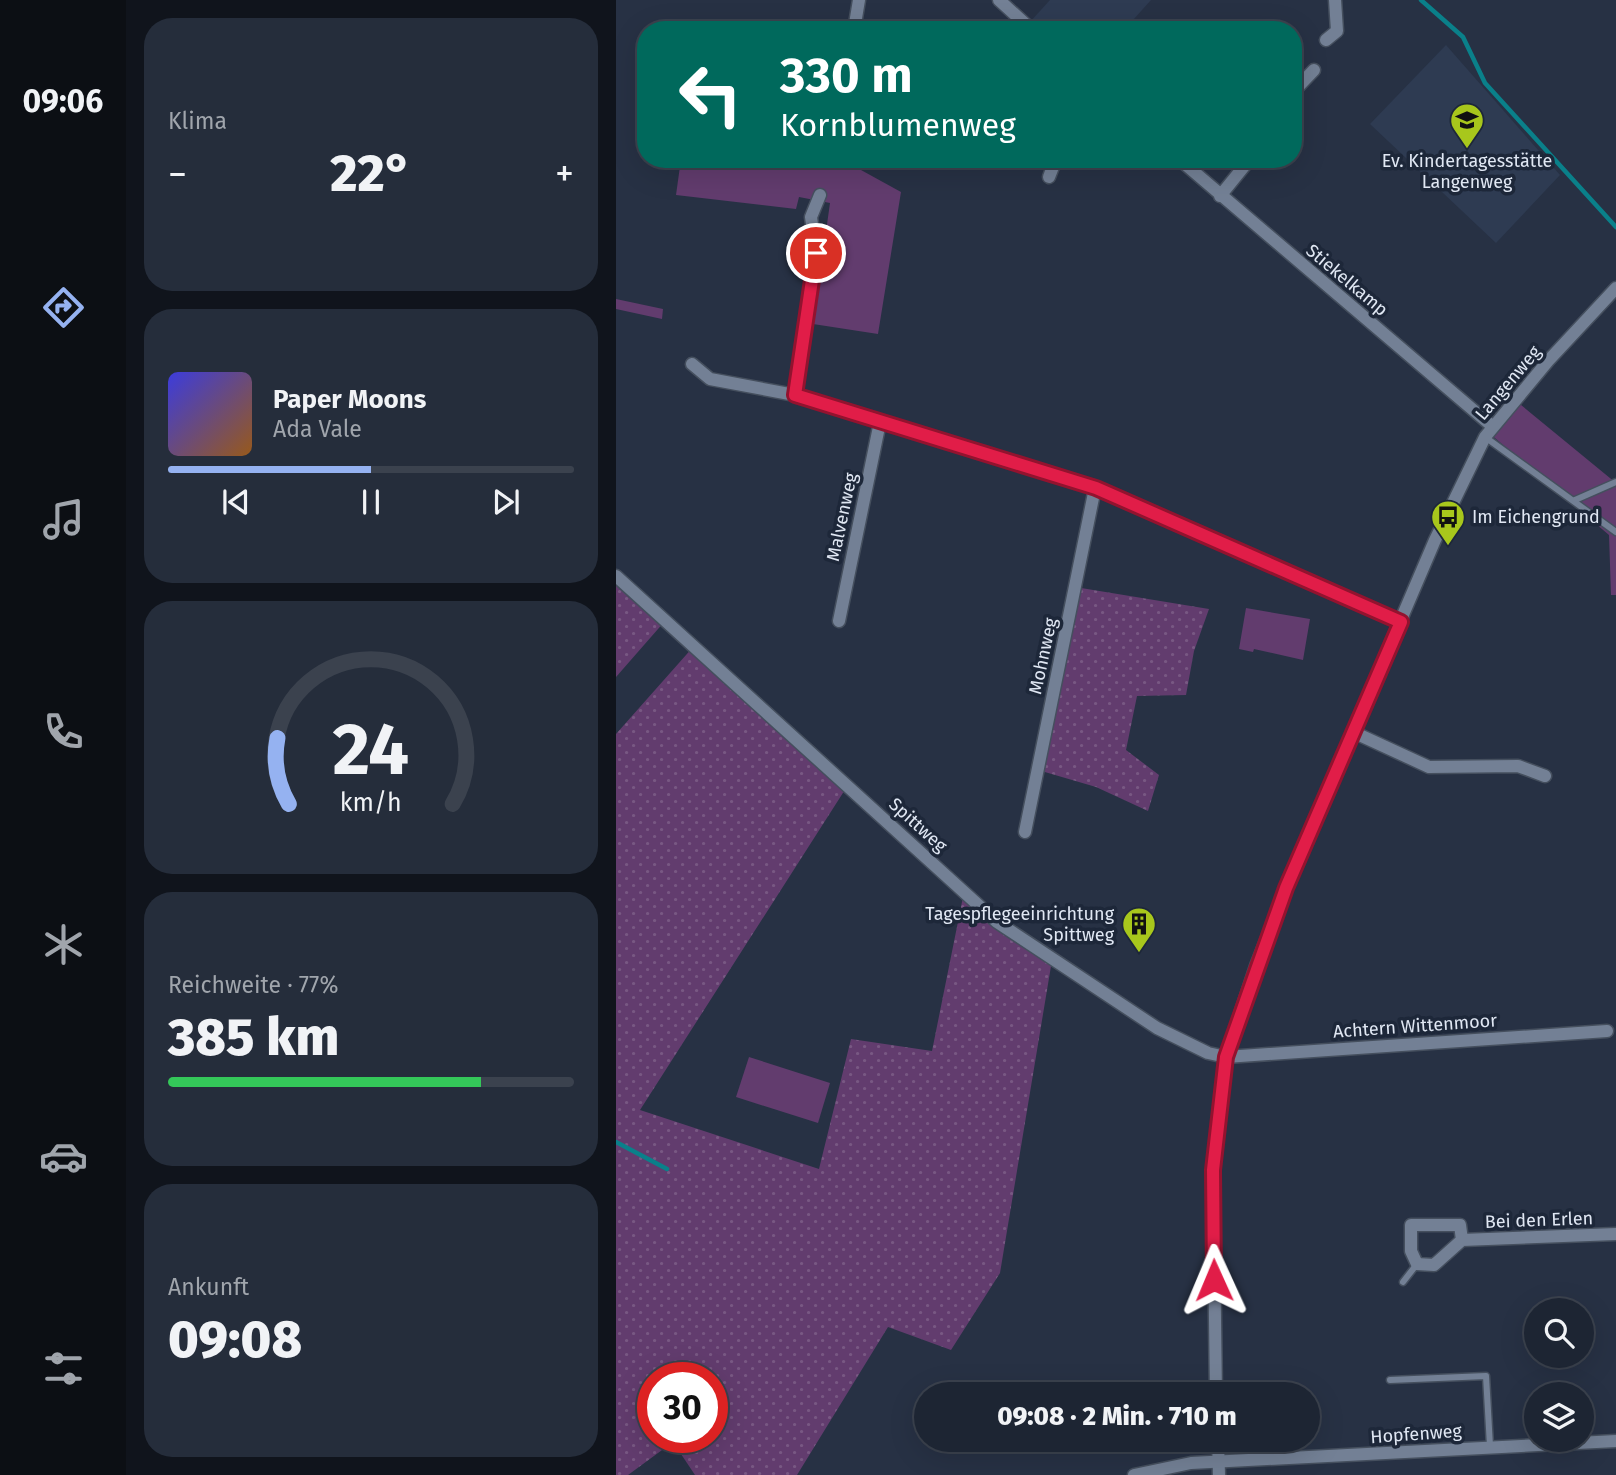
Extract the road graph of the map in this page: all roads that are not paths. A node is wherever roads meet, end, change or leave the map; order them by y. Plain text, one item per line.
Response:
1 (859, 0) edge
2 (999, 0) edge
3 (1335, 0) edge
4 (856, 21) edge
5 (1022, 21) edge
6 (1326, 40) dead end
7 (1314, 70) dead end
8 (1302, 83) edge
9 (1052, 168) edge
10 (1189, 168) edge
11 (1243, 168) edge
12 (1049, 177) dead end
13 (820, 195) dead end
14 (1220, 196) junction
15 (1616, 288) edge
16 (692, 364) dead end
17 (795, 395) junction
18 (880, 422) junction
19 (1489, 432) junction
20 (1616, 482) edge
21 (1096, 488) junction
22 (1574, 499) junction
23 (1616, 532) edge
24 (616, 576) edge
25 (839, 621) dead end
26 (1401, 622) junction
27 (1353, 732) junction
28 (1545, 776) dead end
29 (1025, 832) dead end
30 (1606, 1031) dead end
31 (1226, 1057) junction
32 (1616, 1234) edge
33 (1462, 1240) junction
34 (1417, 1264) junction
35 (1403, 1282) dead end
36 (1390, 1380) dead end
37 (1216, 1382) edge
38 (1616, 1441) edge
39 (1490, 1446) junction
40 (1219, 1468) edge
41 (1134, 1475) edge

1 - 4 street
2 - 5 street
3 - 6 street
7 - 8 street
9 - 12 street
10 - 14 street, Stiekelkamp
11 - 14 street
13 - 17 street
14 - 19 street, Stiekelkamp
15 - 19 street, Langenweg
16 - 17 street
17 - 18 street
18 - 21 street
18 - 25 street, Malvenweg
19 - 22 lane
19 - 26 street, Langenweg
20 - 22 lane
21 - 26 street
21 - 29 street, Mohnweg
22 - 23 lane
24 - 31 street, Spittweg
26 - 27 street, Langenweg
27 - 28 street
27 - 31 street, Langenweg
30 - 31 street, Achtern Wittenmoor
31 - 37 street, Langenweg
32 - 33 street, Bei den Erlen
33 - 34 street, Bei den Erlen
33 - 34 street, Bei den Erlen
34 - 35 lane
36 - 39 lane
38 - 39 street, Hopfenweg
39 - 40 street, Hopfenweg
40 - 41 street, Hopfenweg

